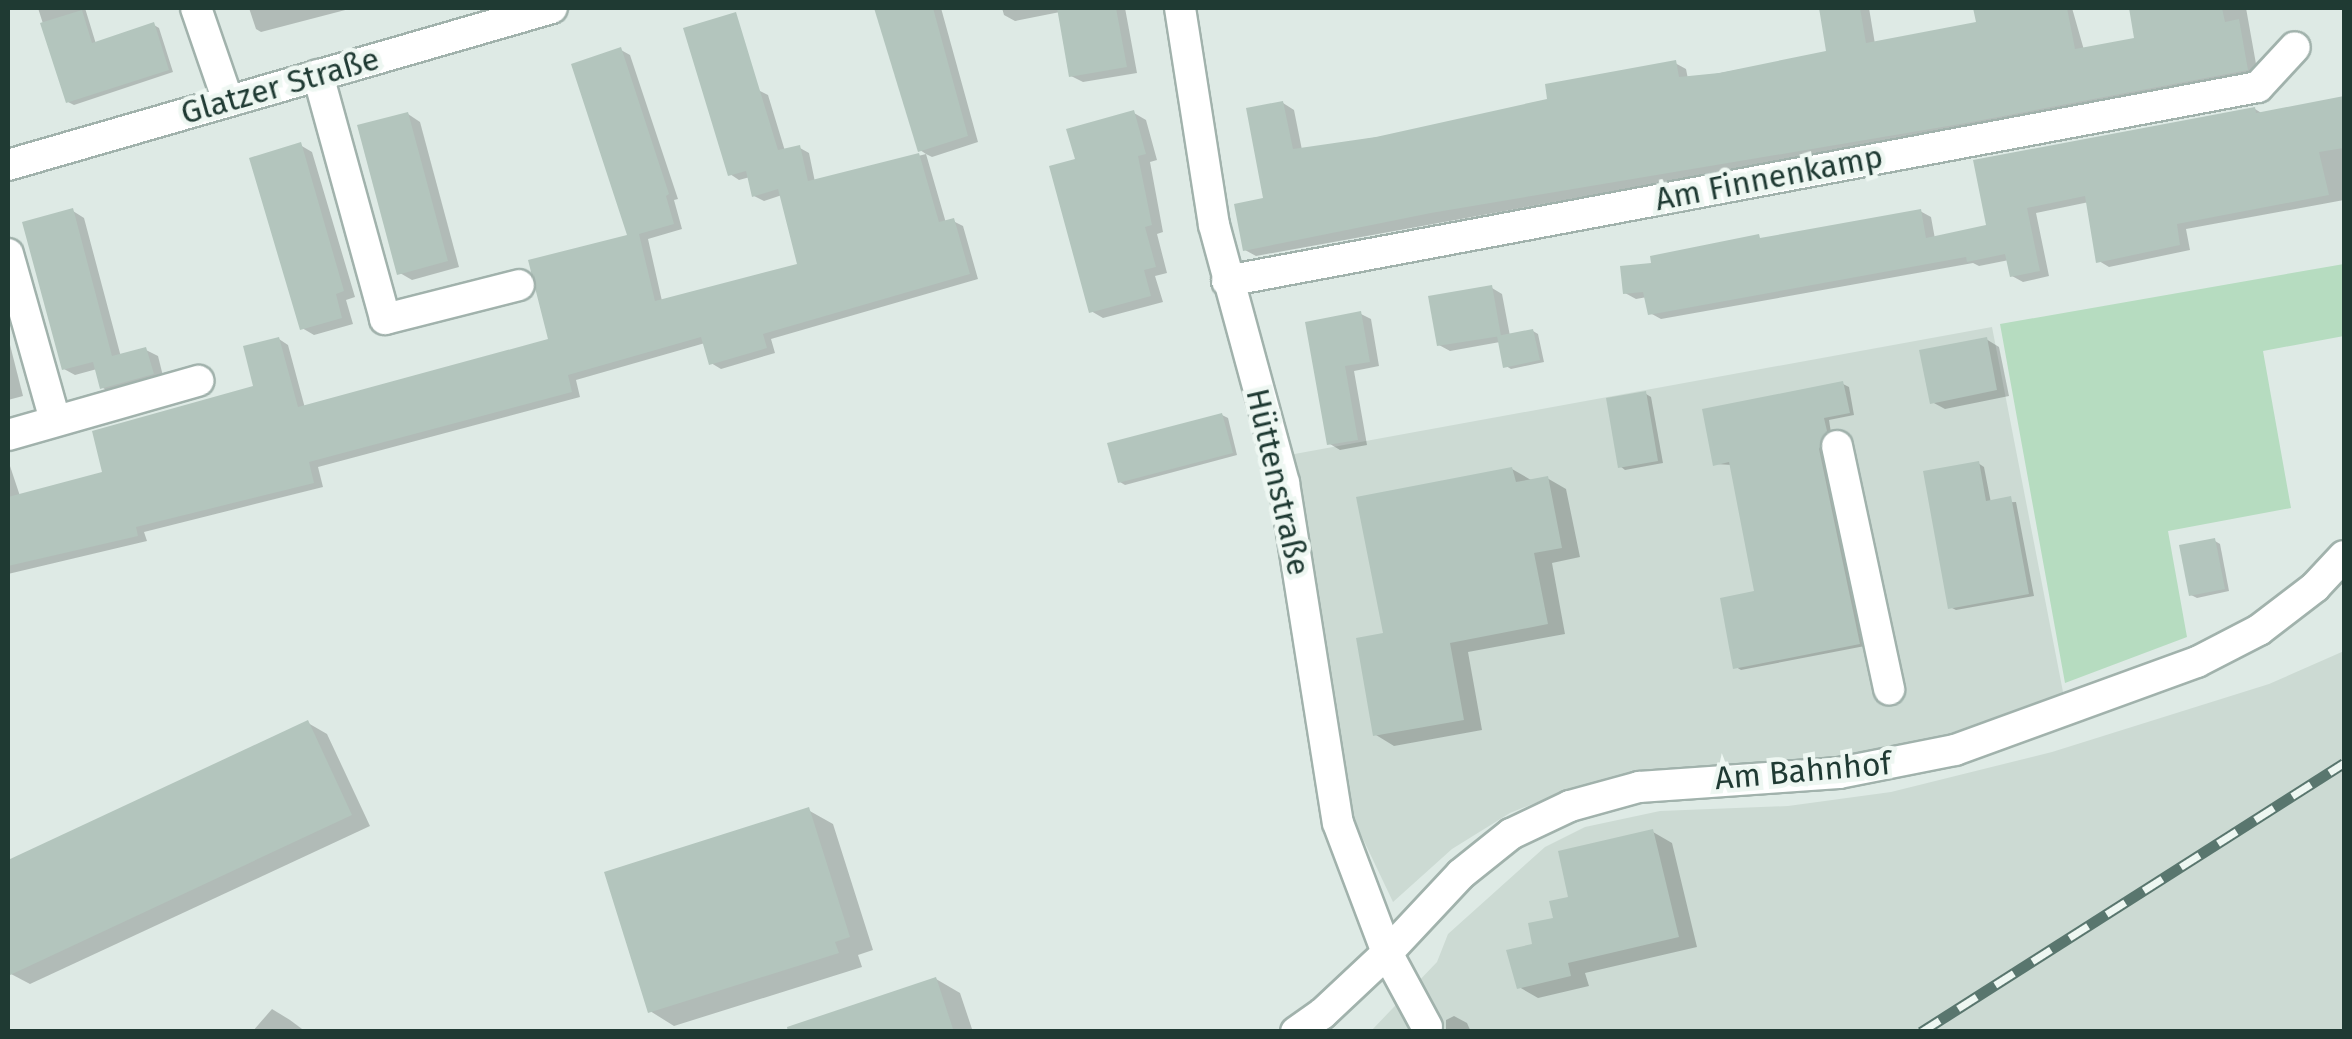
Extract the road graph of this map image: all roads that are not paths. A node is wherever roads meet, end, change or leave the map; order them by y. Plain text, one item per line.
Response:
1 (196, 8) edge
2 (552, 8) edge
3 (1180, 8) edge
4 (519, 12) edge
5 (2295, 46) dead end
6 (318, 76) junction
7 (228, 102) junction
8 (8, 165) edge
9 (8, 254) edge
10 (1227, 280) junction
11 (519, 285) dead end
12 (198, 381) dead end
13 (56, 420) junction
14 (8, 435) edge
15 (1838, 446) dead end
16 (2344, 556) edge
17 (1888, 689) dead end
18 (1387, 953) junction
19 (1427, 1027) dead end
20 (1296, 1032) edge

1 - 7 street
2 - 4 street, Glatzer Straße
3 - 10 street, Hüttenstraße
4 - 6 street, Glatzer Straße
5 - 10 street, Am Finnenkamp
6 - 7 street, Glatzer Straße
6 - 11 street
7 - 8 street, Glatzer Straße
9 - 13 street
10 - 18 street, Hüttenstraße
12 - 13 street
13 - 14 street
15 - 17 street
16 - 18 street, Am Bahnhof
18 - 19 street, Hüttenstraße
18 - 20 street, Am Bahnhof

